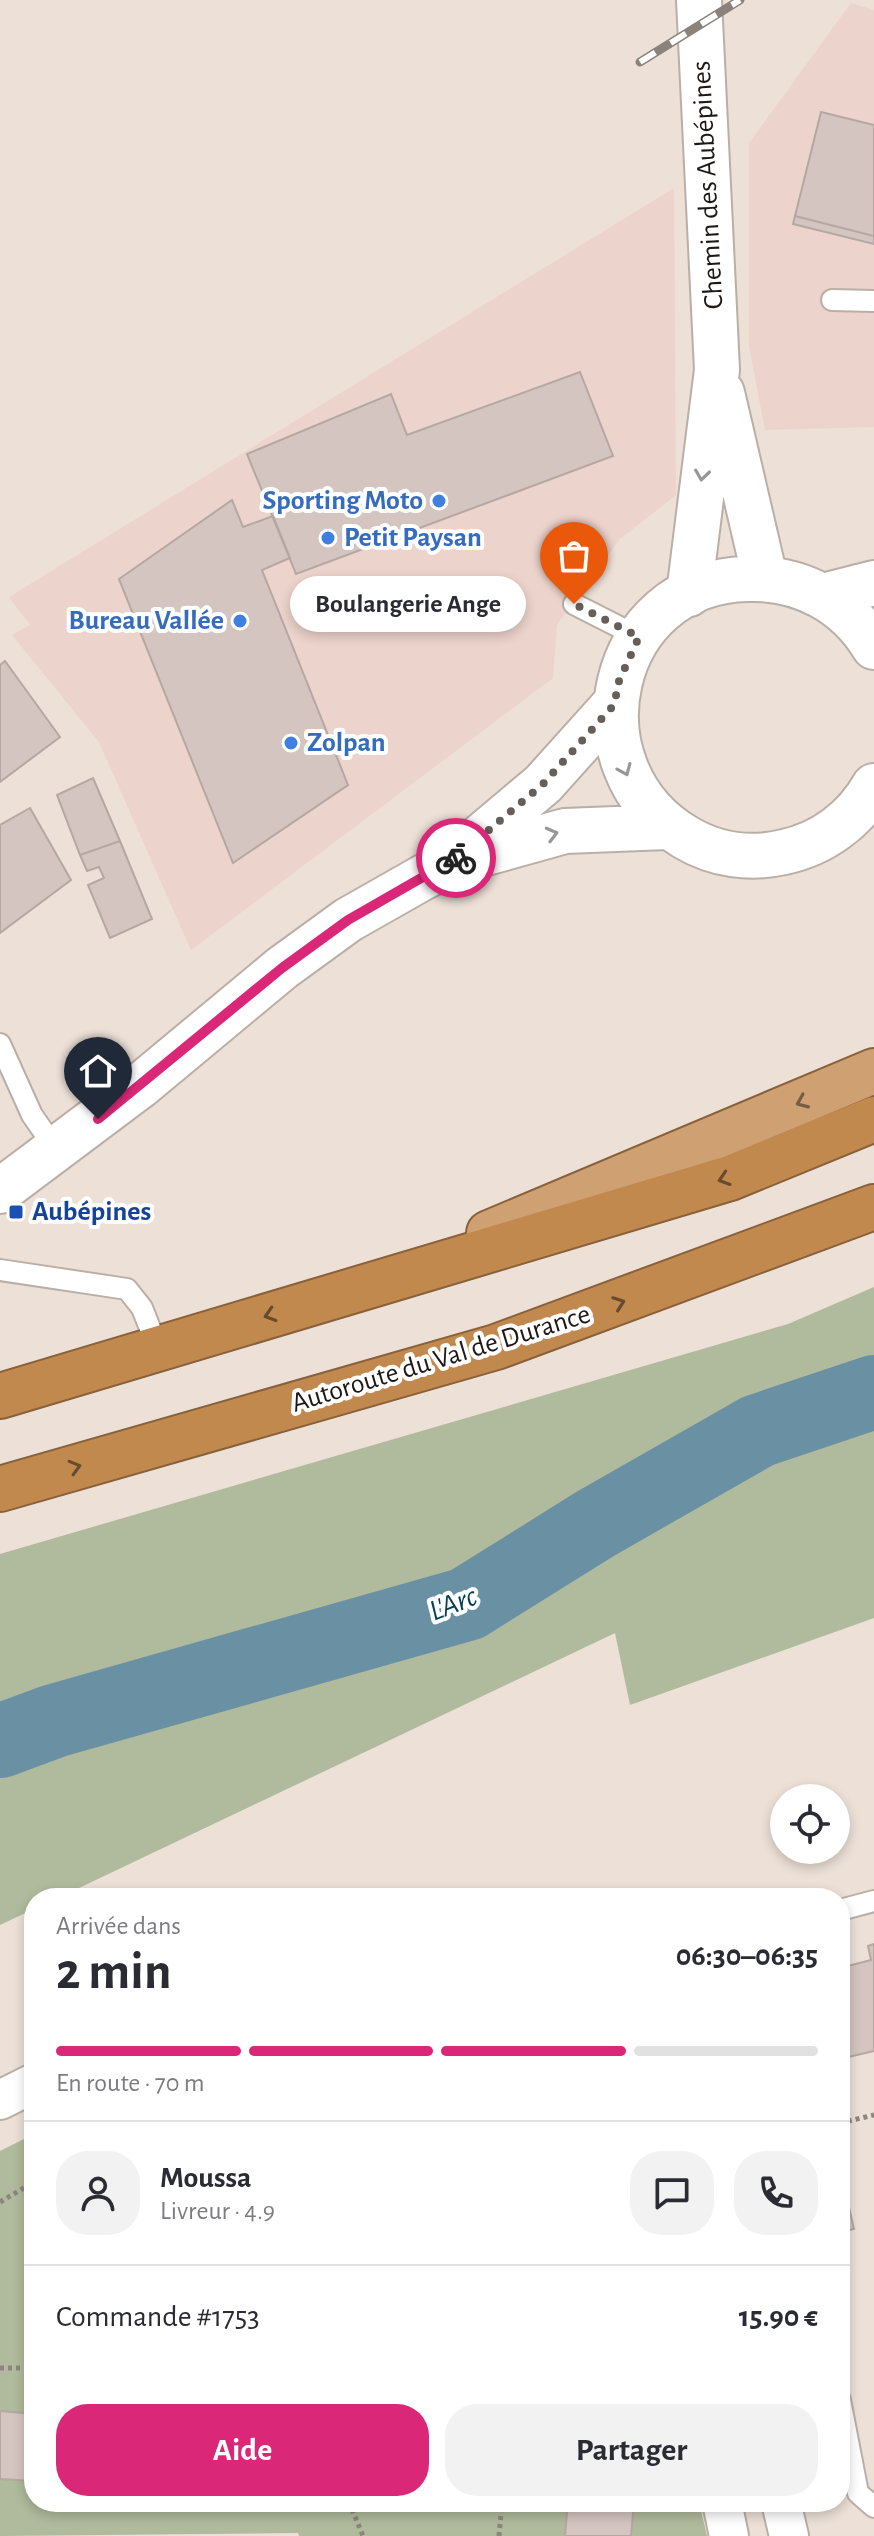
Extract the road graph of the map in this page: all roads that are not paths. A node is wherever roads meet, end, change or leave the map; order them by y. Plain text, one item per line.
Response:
1 (699, 0) edge
2 (832, 300) dead end
3 (874, 301) edge
4 (717, 370) junction
5 (765, 578) junction
6 (874, 583) edge
7 (689, 594) junction
8 (823, 596) junction
9 (574, 604) dead end
10 (639, 637) junction
11 (874, 647) edge
12 (614, 705) junction
13 (874, 786) edge
14 (667, 827) junction
15 (854, 827) edge
16 (450, 863) junction
17 (0, 1044) edge
18 (874, 1071) edge
19 (874, 1119) edge
20 (57, 1151) junction
21 (0, 1191) edge
22 (873, 1208) edge
23 (0, 1270) edge
24 (345, 1292) junction
25 (159, 1351) junction
26 (0, 1396) edge
27 (0, 1489) edge
28 (874, 1901) edge
29 (850, 1907) edge
30 (24, 2088) edge
31 (0, 2100) edge
32 (850, 2452) edge
33 (874, 2507) edge
34 (724, 2512) edge
35 (783, 2512) edge
36 (729, 2536) edge
37 (789, 2536) edge

1 - 4 main road, Chemin des Aubépines
2 - 3 lane
4 - 5 main road, Chemin des Aubépines
4 -> 7 main road, Chemin des Aubépines
5 - 7 main road
5 - 8 main road
6 - 8 main road
7 - 10 main road
8 - 11 main road
9 - 10 lane
10 - 12 main road
12 -> 14 main road
12 - 16 main road
13 - 15 main road
14 - 15 main road
16 -> 14 main road
16 - 20 main road
17 - 20 lane
18 -> 24 highway
19 -> 24 highway
20 - 21 main road
27 -> 22 highway, Autoroute du Val de Durance
23 - 25 lane
24 -> 25 highway
25 - 26 highway
28 - 29 lane
30 - 31 street
32 - 33 lane
34 - 36 street
35 - 37 street

